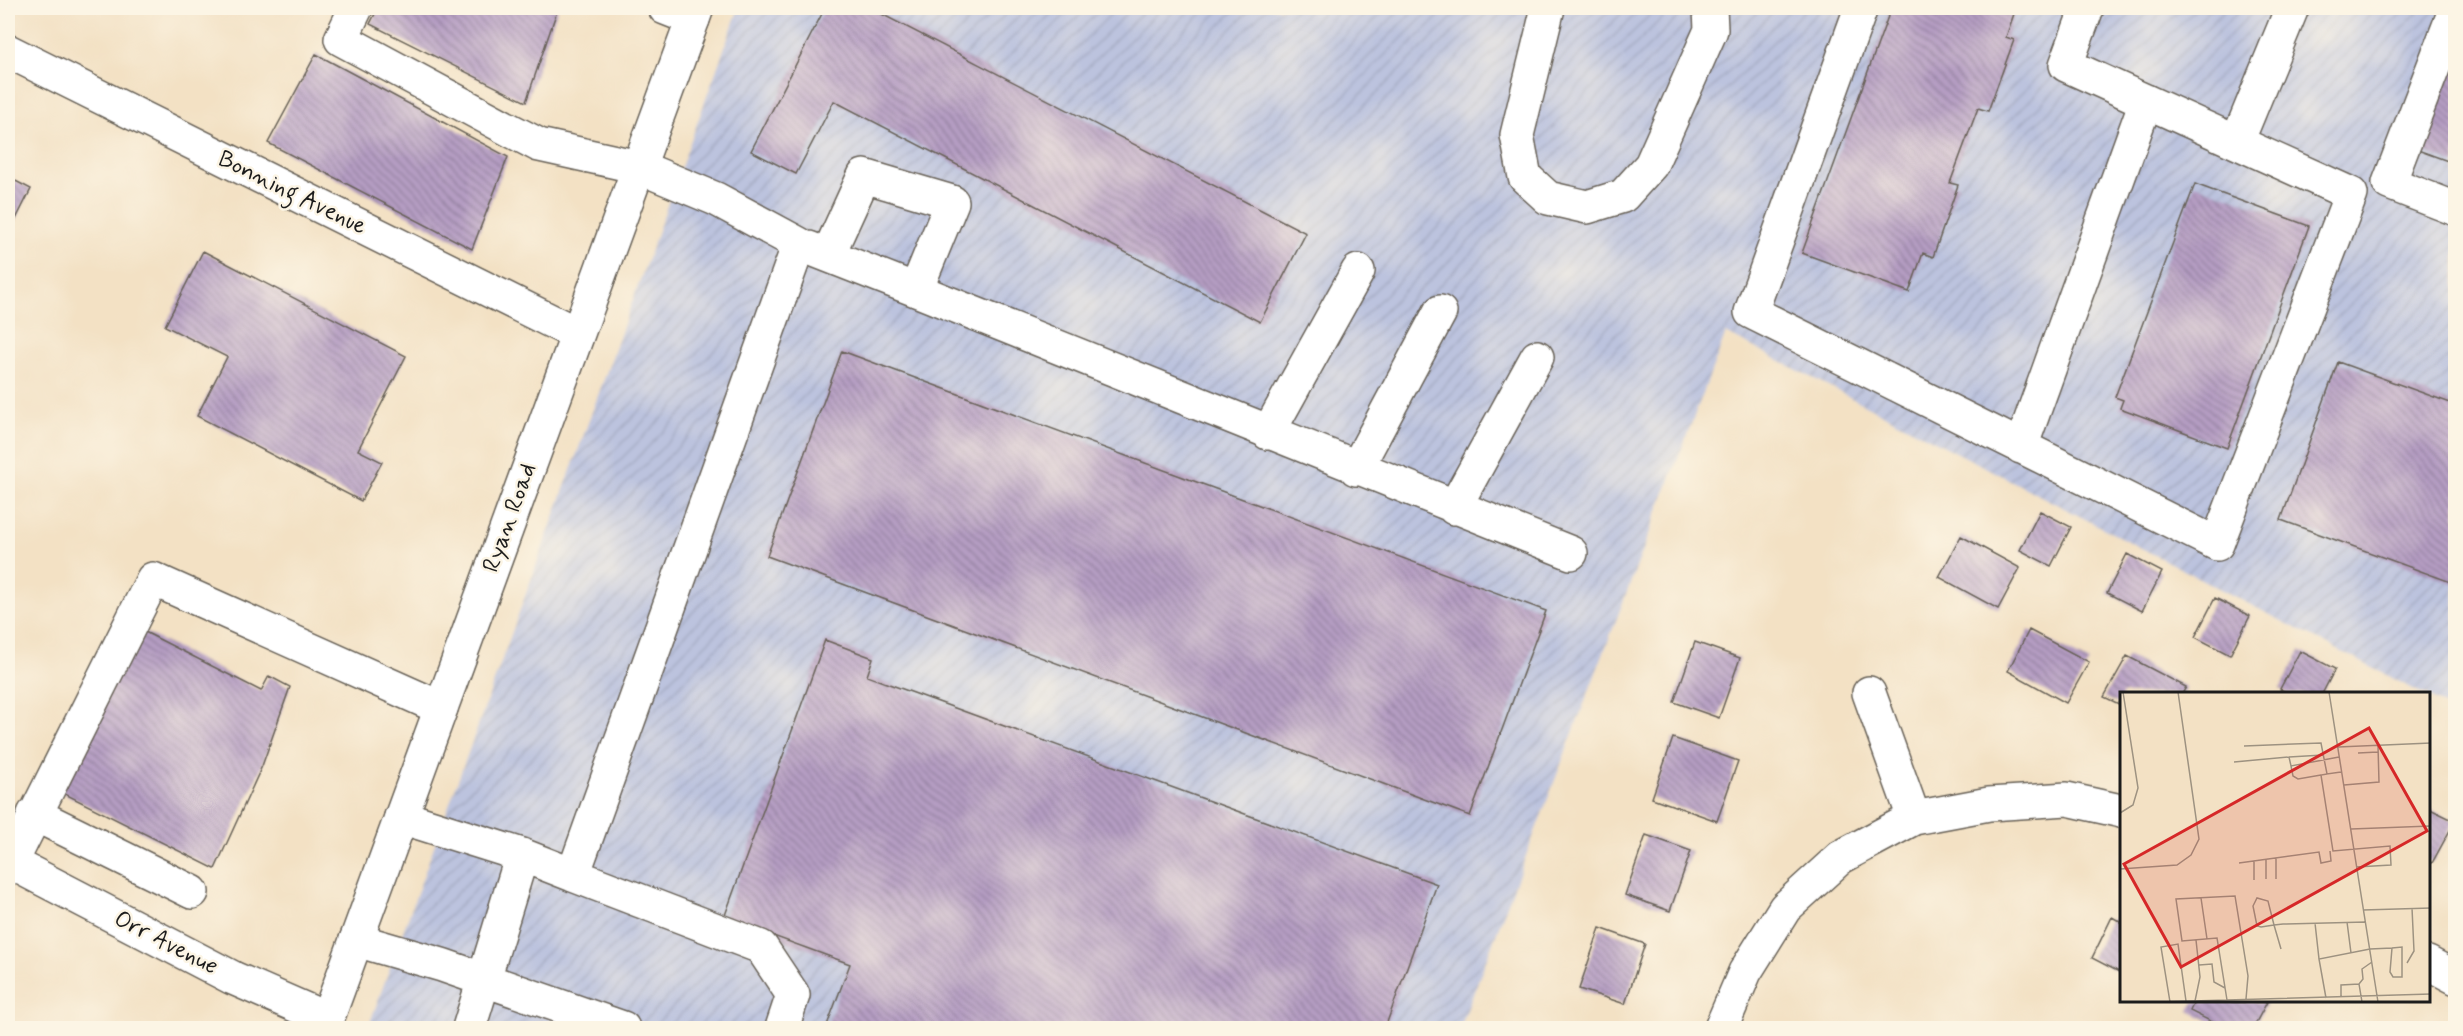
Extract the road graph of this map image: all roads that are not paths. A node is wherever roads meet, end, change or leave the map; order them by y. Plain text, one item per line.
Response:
1 (356, 8) edge
2 (1548, 8) edge
3 (1710, 8) edge
4 (1861, 8) edge
5 (2087, 8) edge
6 (2292, 8) edge
7 (2456, 8) edge
8 (685, 11) edge
9 (8, 51) edge
10 (2146, 101) junction
11 (2237, 142) junction
12 (639, 167) junction
13 (2456, 209) edge
14 (813, 249) junction
15 (1358, 271) dead end
16 (916, 291) junction
17 (1440, 312) dead end
18 (577, 334) junction
19 (1536, 357) dead end
20 (1268, 433) junction
21 (2020, 447) junction
22 (1356, 469) junction
23 (1454, 508) junction
24 (1571, 553) dead end
25 (1869, 693) dead end
26 (441, 708) junction
27 (2120, 811) edge
28 (34, 814) junction
29 (401, 817) junction
30 (1914, 818) junction
31 (522, 855) junction
32 (9, 862) edge
33 (573, 875) junction
34 (192, 892) dead end
35 (356, 940) junction
36 (2430, 964) edge
37 (2456, 978) edge
38 (485, 981) junction
39 (326, 1024) edge
40 (475, 1026) edge
41 (623, 1029) edge
42 (782, 1029) edge
43 (1721, 1029) edge

1 - 12 street
2 - 3 street
4 - 21 street
5 - 10 street
6 - 11 street
7 - 13 street
8 - 12 street, Ryan Road
9 - 18 street, Bonning Avenue
10 - 11 street
10 - 21 street
11 - 21 street
12 - 14 street
12 - 18 street, Ryan Road
14 - 16 street
14 - 16 street
14 - 33 street
15 - 20 street
16 - 20 street
17 - 22 street
18 - 26 street, Ryan Road
19 - 23 street
20 - 22 street
22 - 23 street
23 - 24 street
25 - 30 street
26 - 28 street
26 - 29 street, Ryan Road
27 - 30 street
28 - 32 street
28 - 34 street
29 - 31 street
29 - 35 street, Ryan Road
30 - 43 street
31 - 33 street
31 - 38 street
32 - 39 street, Orr Avenue
33 - 42 street
35 - 38 street
35 - 39 street, Ryan Road
36 - 37 street
38 - 40 street
38 - 41 street

